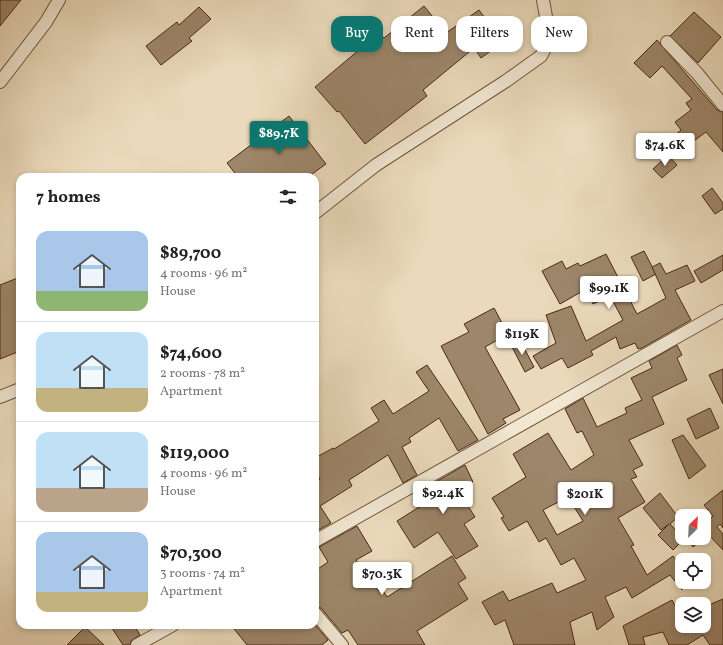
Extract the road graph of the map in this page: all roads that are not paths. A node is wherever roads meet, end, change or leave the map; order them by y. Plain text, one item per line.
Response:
1 (59, 0) edge
2 (543, 0) edge
3 (666, 42) dead end
4 (0, 82) edge
5 (723, 105) edge
6 (319, 210) edge
7 (723, 312) edge
8 (16, 391) edge
9 (0, 397) edge
10 (319, 539) edge
11 (319, 618) edge
12 (166, 629) edge
13 (137, 645) edge
14 (342, 645) edge

1 - 4 street
2 - 6 street
3 - 5 street
7 - 10 street
8 - 9 street
11 - 14 street
12 - 13 street

